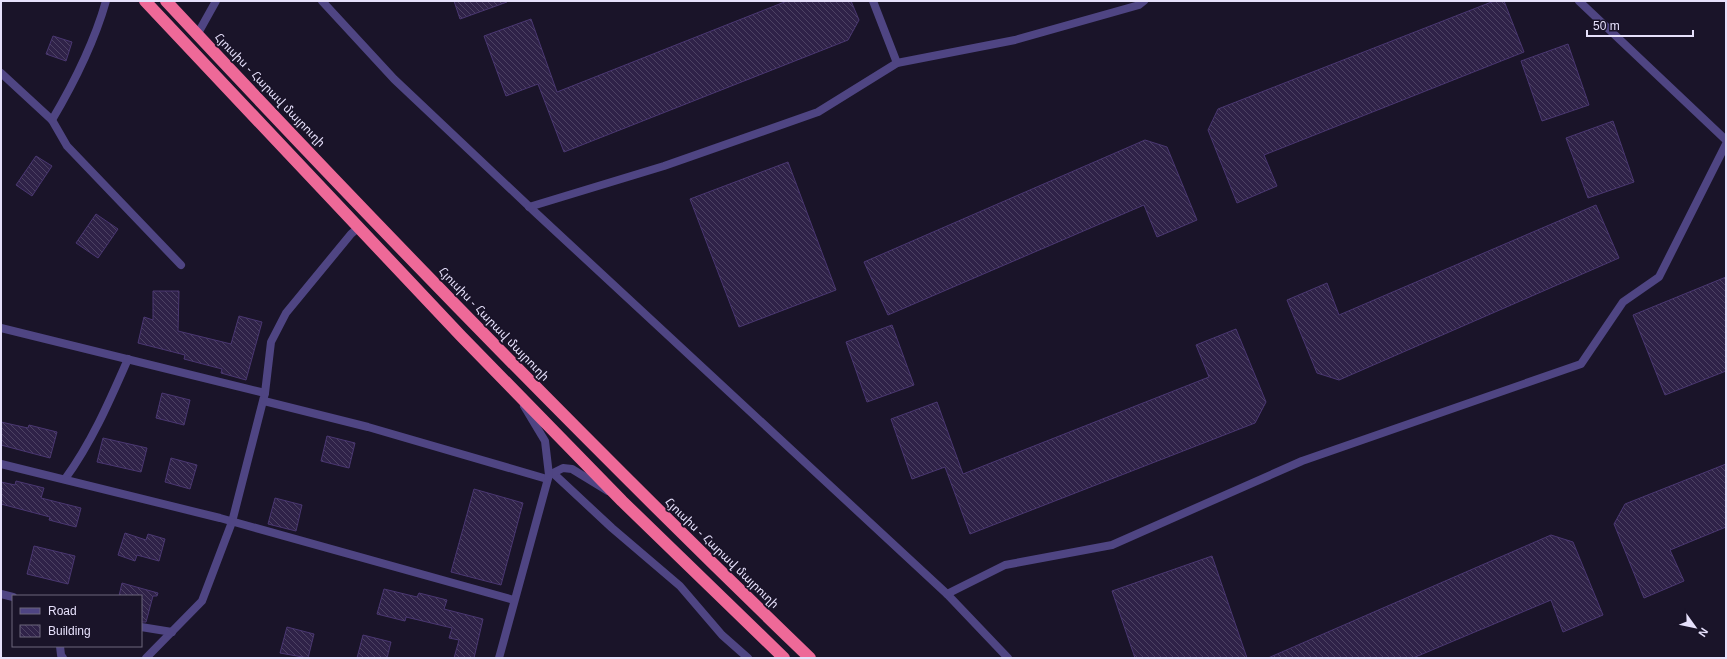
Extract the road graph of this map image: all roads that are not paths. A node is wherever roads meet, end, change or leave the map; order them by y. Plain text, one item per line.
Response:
1 (106, 1) edge
2 (145, 1) edge
3 (166, 1) edge
4 (216, 1) edge
5 (322, 1) edge
6 (873, 1) edge
7 (1144, 1) edge
8 (1579, 1) edge
9 (197, 35) junction
10 (897, 63) junction
11 (1, 73) edge
12 (52, 120) junction
13 (1726, 140) edge
14 (1726, 144) edge
15 (529, 207) junction
16 (359, 227) junction
17 (182, 265) dead end
18 (1, 328) edge
19 (128, 359) junction
20 (513, 388) junction
21 (264, 397) junction
22 (1, 464) edge
23 (550, 476) junction
24 (65, 479) junction
25 (622, 501) junction
26 (232, 522) junction
27 (1, 594) edge
28 (947, 594) junction
29 (12, 597) edge
30 (514, 600) junction
31 (142, 627) edge
32 (172, 632) junction
33 (60, 647) edge
34 (63, 658) edge
35 (146, 658) edge
36 (499, 658) edge
37 (748, 658) edge
38 (784, 658) edge
39 (810, 658) edge
40 (1008, 658) edge

1 - 12 street
2 - 16 highway
3 - 9 highway, Հյուսիս - Հարավ մայրուղի
4 - 9 street
5 - 15 street
6 - 10 street
7 - 10 street
8 - 13 street
9 - 39 highway, Հյուսիս - Հարավ մայրուղի
10 - 15 street
11 - 12 street
12 - 17 street
14 - 28 street
15 - 28 street
16 - 20 highway
16 - 21 street
18 - 19 street
19 - 21 street
19 - 24 street
20 - 23 street
20 - 25 highway
21 - 23 street
21 - 26 street
22 - 24 street
23 - 25 street
23 - 30 street
23 - 37 street
24 - 26 street
25 - 38 highway
26 - 30 street
26 - 32 street
27 - 29 street
28 - 40 street
30 - 36 street
31 - 32 street
32 - 35 street
33 - 34 street

